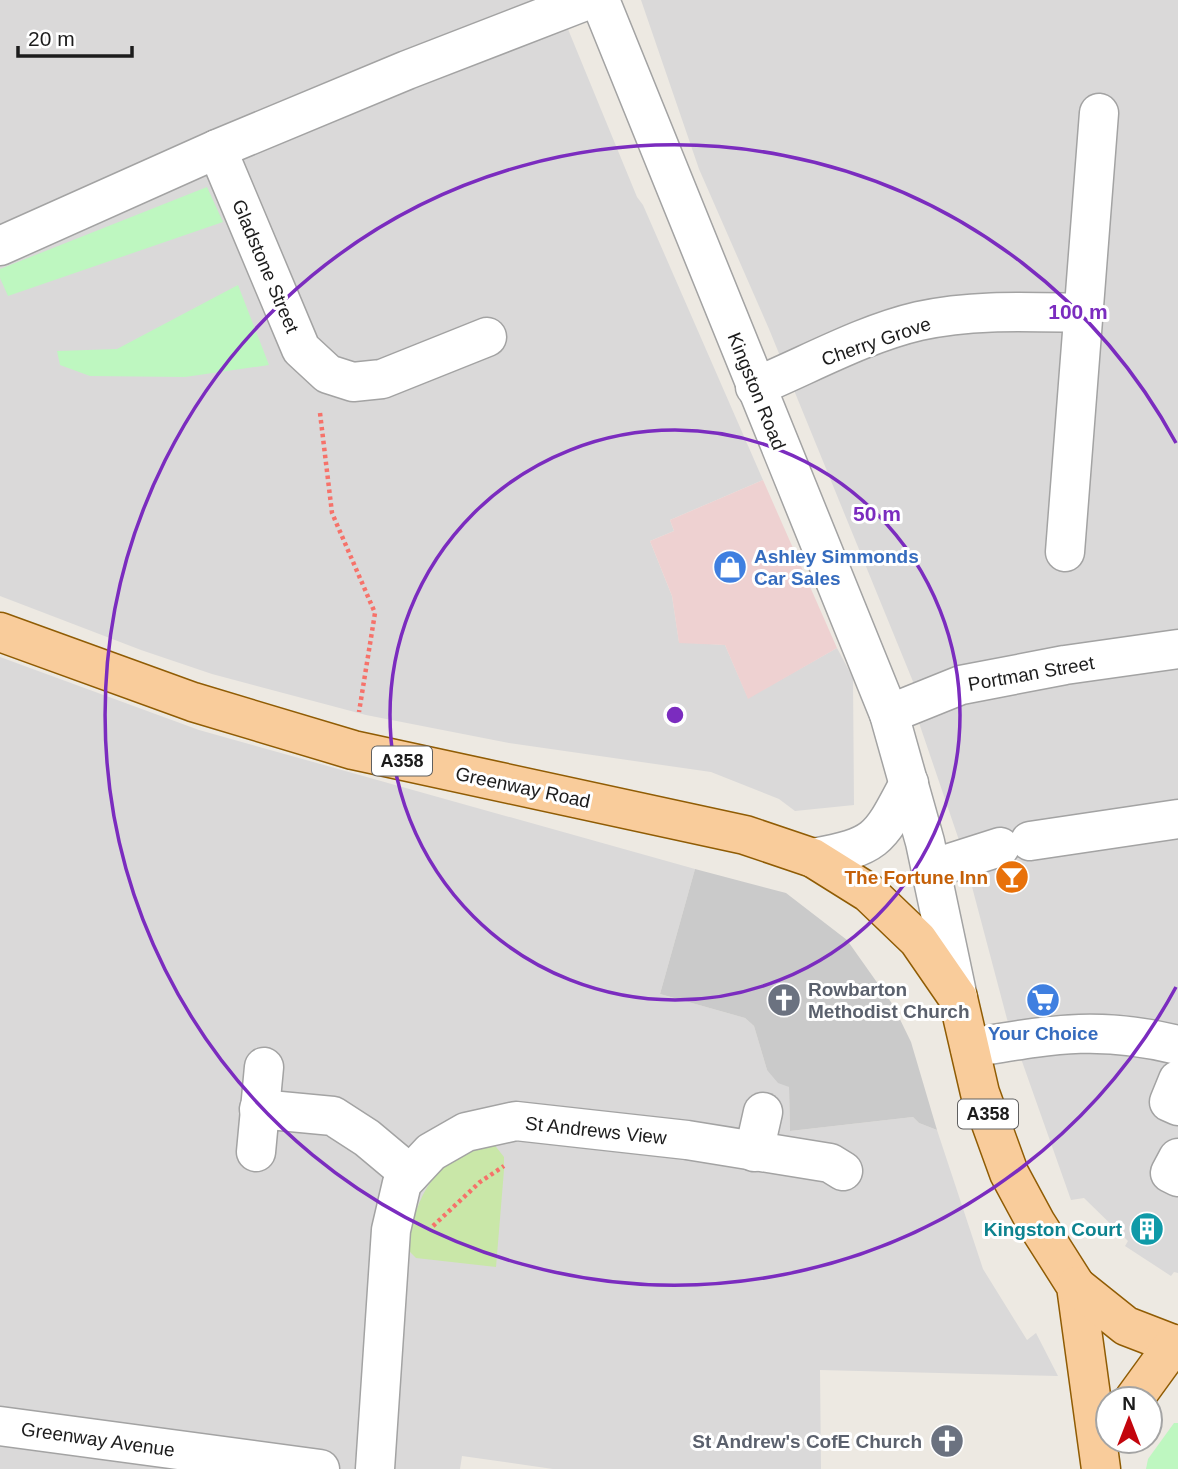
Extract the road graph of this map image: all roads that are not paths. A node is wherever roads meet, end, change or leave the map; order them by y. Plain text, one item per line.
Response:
1 (588, 0) edge
2 (600, 0) edge
3 (1099, 113) dead end
4 (217, 149) junction
5 (0, 246) edge
6 (1084, 313) junction
7 (487, 337) dead end
8 (755, 387) junction
9 (1065, 552) dead end
10 (1, 636) edge
11 (1178, 649) edge
12 (889, 714) junction
13 (909, 783) junction
14 (1178, 819) edge
15 (813, 858) junction
16 (931, 869) junction
17 (958, 998) junction
18 (1178, 1045) edge
19 (970, 1048) junction
20 (264, 1067) dead end
21 (259, 1109) junction
22 (763, 1112) dead end
23 (257, 1152) dead end
24 (754, 1152) junction
25 (1178, 1158) edge
26 (843, 1171) dead end
27 (410, 1174) junction
28 (1178, 1177) edge
29 (1076, 1286) junction
30 (1176, 1345) edge
31 (1145, 1385) edge
32 (0, 1426) edge
33 (320, 1469) edge
34 (375, 1469) edge
35 (1101, 1469) edge

1 - 4 street
2 - 8 street, Kingston Road
3 - 6 street
4 - 5 street
4 - 7 street, Gladstone Street
6 - 8 street, Cherry Grove
6 - 9 street
8 - 12 street, Kingston Road
10 - 15 main road, Greenway Road / A358
11 - 12 street, Portman Street
12 - 13 street, Kingston Road
13 - 15 street
13 - 16 street, Kingston Road
14 - 16 street
15 - 17 main road, Greenway Road / A358
16 - 17 street, Kingston Road
17 - 19 main road, Kingston Road / A358
18 - 19 street
19 - 29 main road, Kingston Road / A358
20 - 21 street
21 - 23 street
21 - 27 street
22 - 24 street
24 - 26 street, St Andrews View
24 - 27 street, St Andrews View
25 - 28 street
27 - 34 street, St Andrews View
29 - 30 main road, A358
29 - 35 main road, Kingston Road
30 - 31 main road
32 - 33 street, Greenway Avenue

